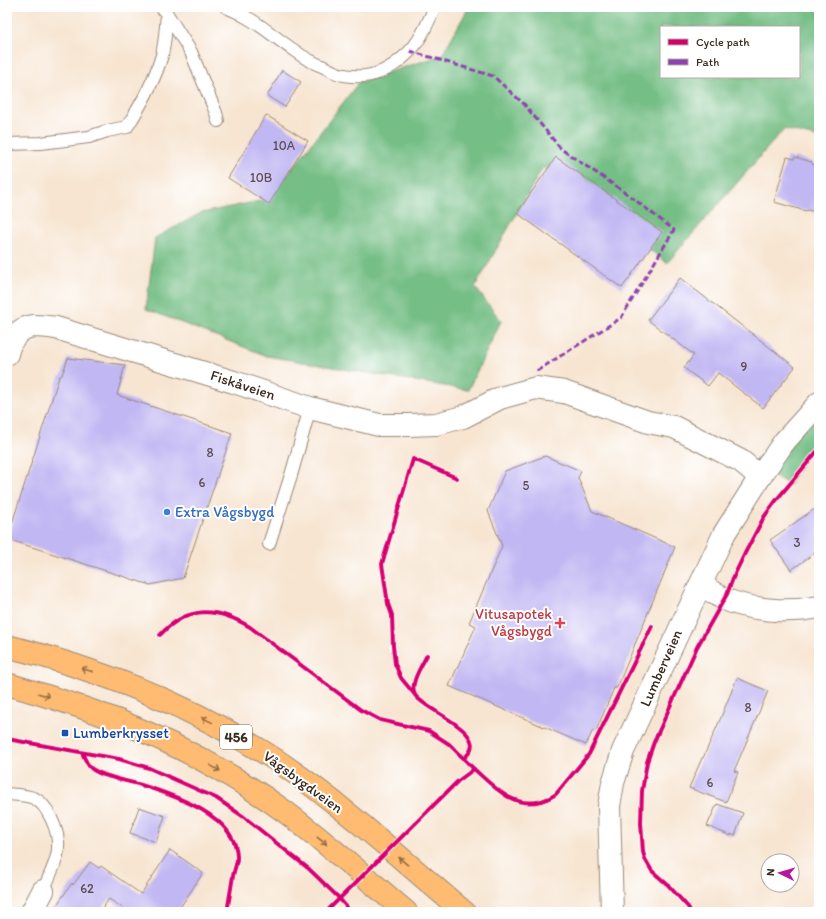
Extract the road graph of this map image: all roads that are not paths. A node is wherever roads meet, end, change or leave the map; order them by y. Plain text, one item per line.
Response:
1 (226, 7) edge
2 (435, 7) edge
3 (164, 11) edge
4 (218, 121) dead end
5 (8, 144) edge
6 (16, 325) edge
7 (7, 354) edge
8 (819, 403) edge
9 (310, 408) junction
10 (760, 477) junction
11 (269, 544) dead end
12 (701, 584) junction
13 (819, 607) edge
14 (7, 646) edge
15 (7, 684) edge
16 (7, 794) edge
17 (610, 873) junction
18 (43, 891) joint
19 (32, 912) edge
20 (406, 912) edge
21 (464, 912) edge
22 (597, 912) edge
23 (612, 912) edge

1 - 2 lane
3 - 4 lane
3 - 5 lane
6 - 7 street, Fiskåveien
6 - 9 street, Fiskåveien
8 - 10 street, Lumberveien
9 - 10 street, Fiskåveien
9 - 11 lane
10 - 12 street, Lumberveien
12 - 13 street
12 - 17 street, Lumberveien
21 -> 14 main road, Vågsbygdveien / 456
15 -> 20 main road, 456
16 - 18 lane
17 - 22 street, Lumberveien
17 - 23 street, Lumberveien
18 - 19 street

